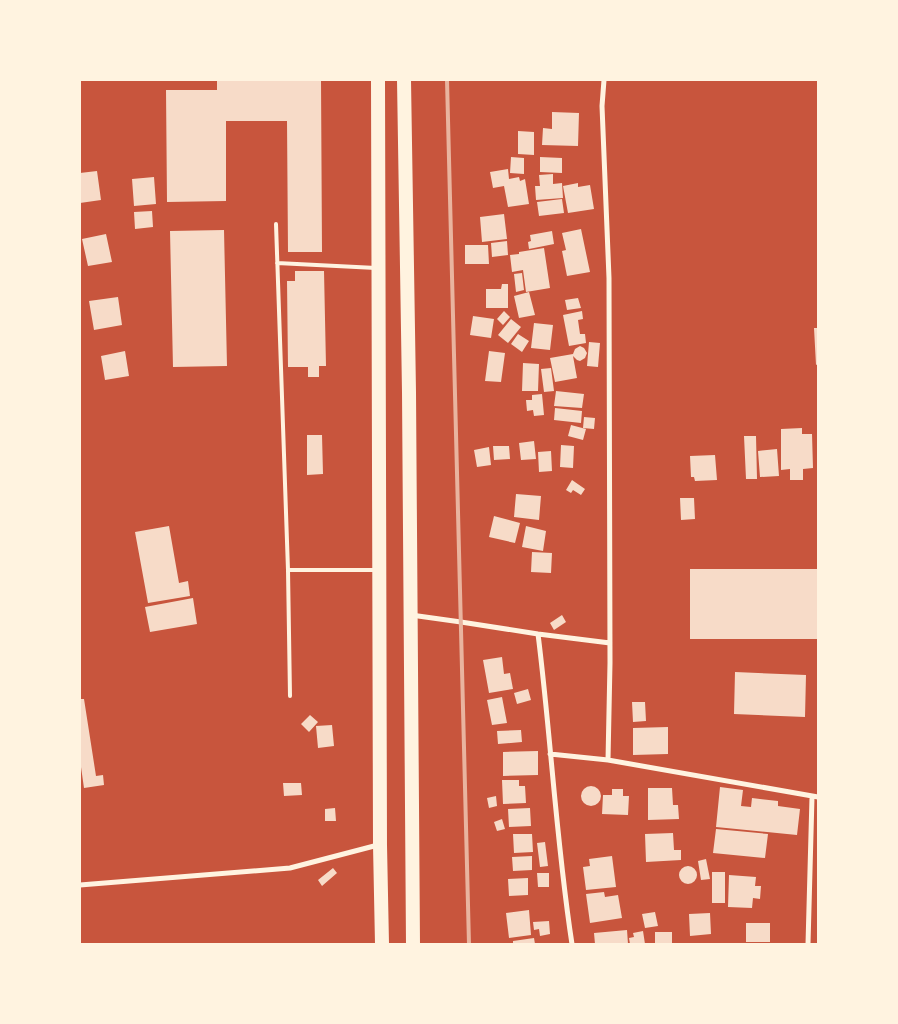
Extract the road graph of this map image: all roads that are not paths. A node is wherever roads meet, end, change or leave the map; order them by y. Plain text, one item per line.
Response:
1 (378, 80) edge
2 (404, 80) edge
3 (604, 80) edge
4 (276, 224) dead end
5 (277, 264) junction
6 (378, 268) junction
7 (288, 570) junction
8 (379, 570) junction
9 (410, 615) junction
10 (538, 634) junction
11 (610, 643) junction
12 (290, 696) dead end
13 (550, 754) junction
14 (608, 760) junction
15 (815, 797) edge
16 (380, 845) junction
17 (80, 885) edge
18 (382, 944) edge
19 (413, 944) edge
20 (572, 944) edge
21 (808, 944) edge

1 - 6 highway
2 - 9 highway
3 - 11 street
4 - 5 lane
5 - 6 lane
5 - 7 lane
6 - 8 highway
7 - 8 lane
7 - 12 lane
8 - 16 highway
9 - 10 street
9 - 19 highway
10 - 11 street
10 - 13 street
11 - 14 street
13 - 14 street
13 - 20 street
14 - 15 street
15 - 21 street
16 - 17 street
16 - 18 highway

